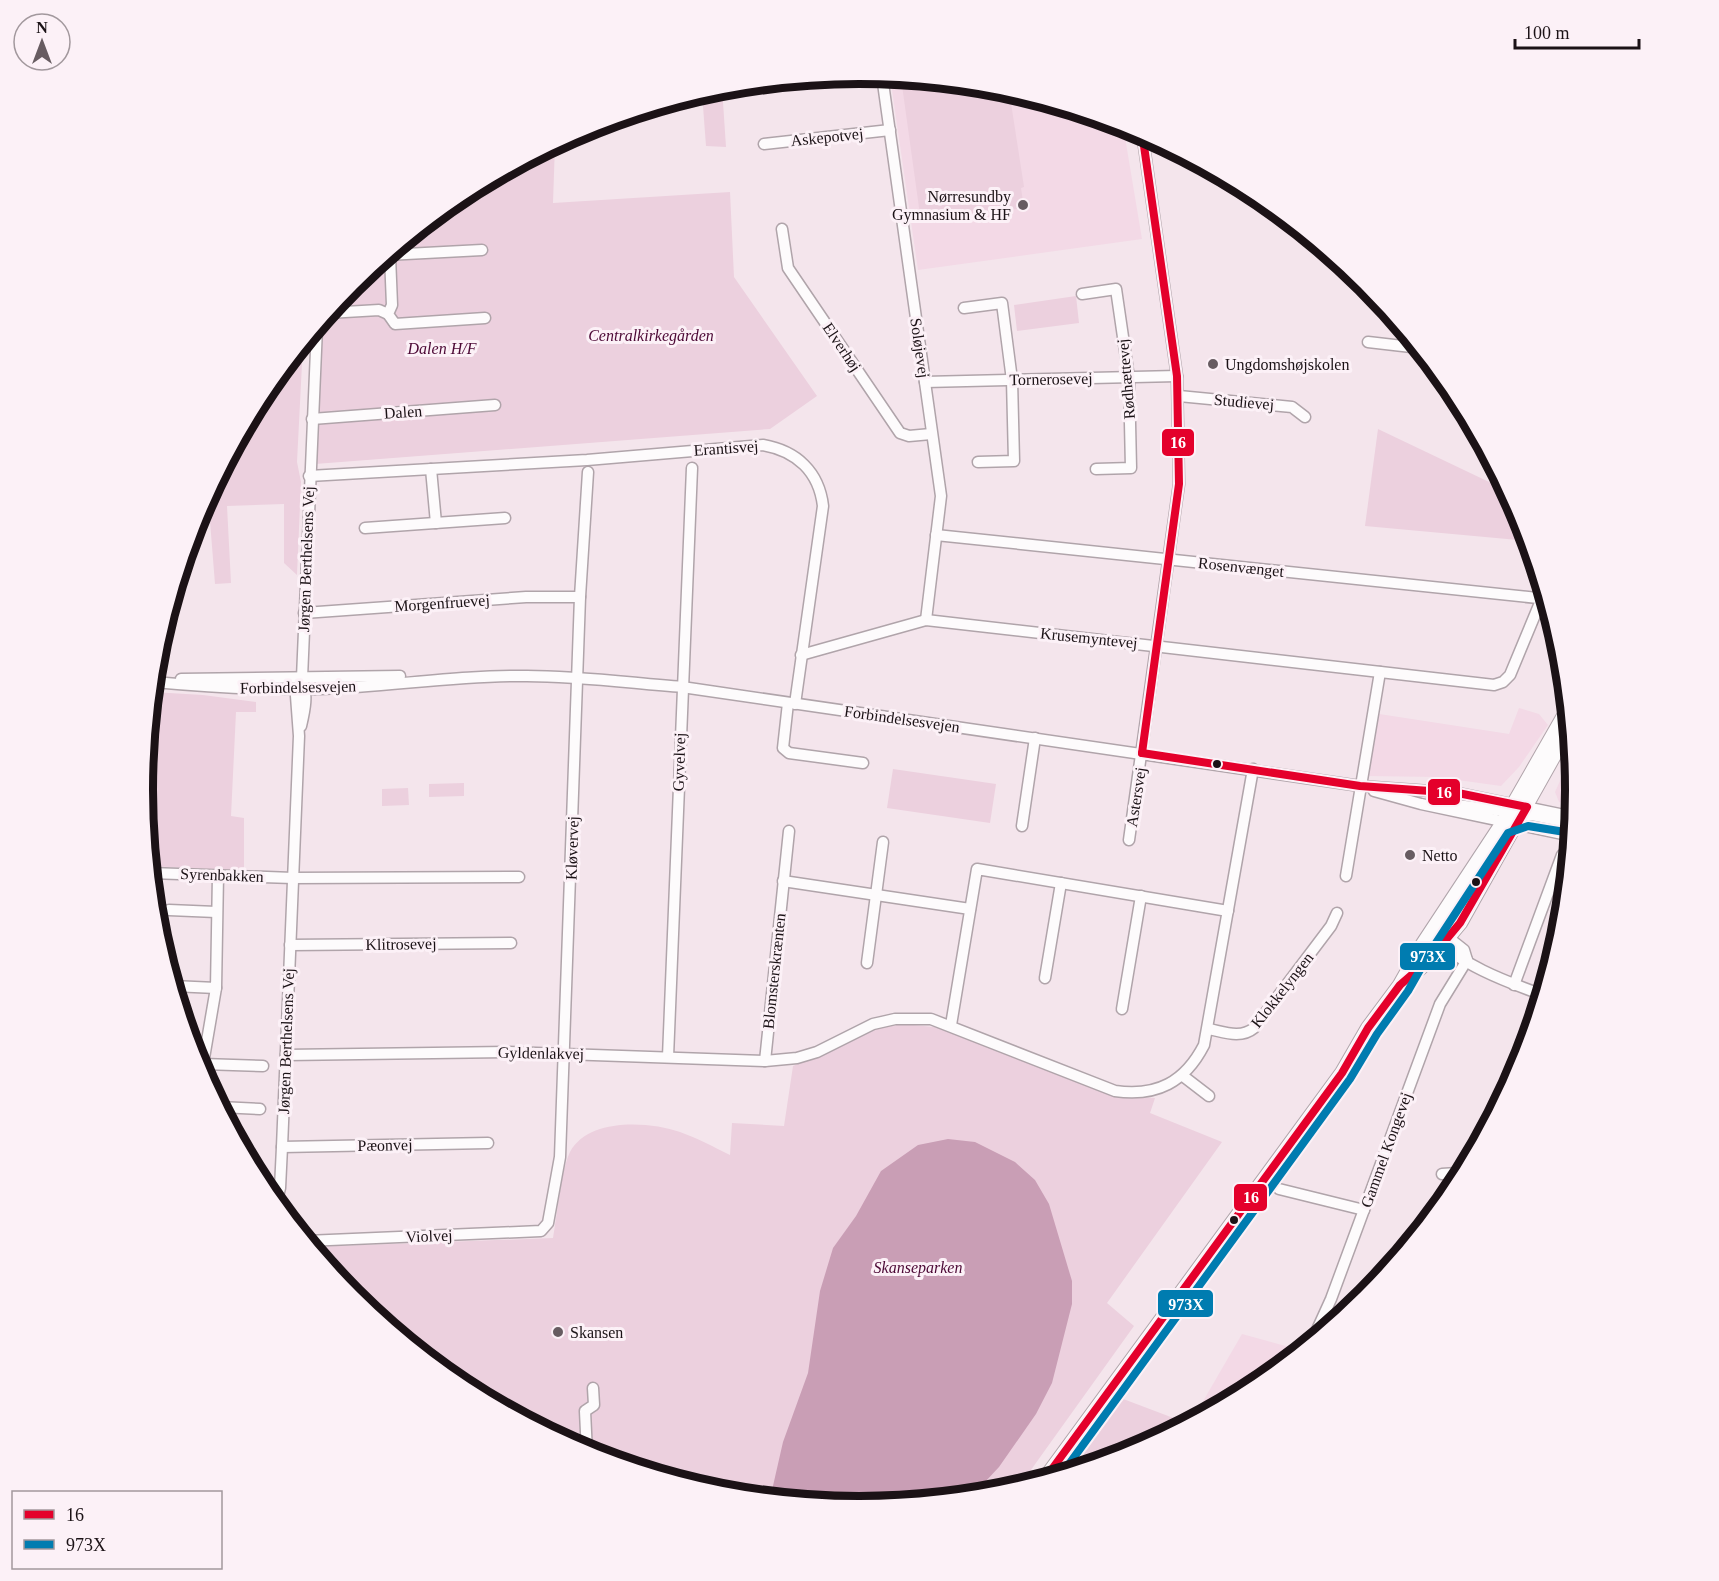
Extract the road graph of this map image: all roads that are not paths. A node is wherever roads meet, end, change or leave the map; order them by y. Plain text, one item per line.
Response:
1 (883, 85) edge
2 (890, 130) junction
3 (764, 144) dead end
4 (1144, 144) edge
5 (782, 229) dead end
6 (482, 250) dead end
7 (400, 254) edge
8 (390, 263) edge
9 (1082, 294) dead end
10 (964, 308) dead end
11 (340, 312) edge
12 (388, 314) junction
13 (485, 318) dead end
14 (316, 339) edge
15 (1368, 342) dead end
16 (1409, 347) edge
17 (1177, 376) junction
18 (1129, 378) junction
19 (1012, 380) junction
20 (925, 382) junction
21 (1179, 396) junction
22 (495, 405) dead end
23 (1305, 417) dead end
24 (312, 419) junction
25 (931, 434) junction
26 (978, 462) dead end
27 (692, 468) dead end
28 (431, 469) junction
29 (1096, 469) dead end
30 (588, 472) dead end
31 (309, 476) junction
32 (505, 518) dead end
33 (436, 523) junction
34 (365, 528) dead end
35 (936, 535) junction
36 (1169, 560) junction
37 (580, 597) junction
38 (1539, 599) edge
39 (1541, 605) edge
40 (304, 613) junction
41 (926, 620) junction
42 (1157, 646) junction
43 (801, 655) junction
44 (1380, 672) junction
45 (578, 677) junction
46 (302, 678) junction
47 (442, 678) junction
48 (162, 681) edge
49 (162, 683) edge
50 (682, 687) junction
51 (301, 689) junction
52 (791, 703) junction
53 (1562, 721) edge
54 (1563, 737) edge
55 (1035, 738) junction
56 (1142, 753) junction
57 (863, 763) dead end
58 (1253, 769) junction
59 (1360, 786) junction
60 (1412, 788) junction
61 (1415, 803) junction
62 (1515, 813) junction
63 (1565, 816) edge
64 (1565, 822) edge
65 (1022, 826) dead end
66 (789, 831) dead end
67 (1564, 833) edge
68 (1129, 840) dead end
69 (883, 842) dead end
70 (1561, 868) edge
71 (158, 873) edge
72 (218, 875) junction
73 (1346, 876) dead end
74 (519, 877) dead end
75 (293, 878) junction
76 (783, 881) junction
77 (1061, 883) junction
78 (877, 895) junction
79 (1141, 896) junction
80 (970, 909) junction
81 (169, 910) dead end
82 (1228, 911) junction
83 (216, 912) junction
84 (1337, 913) dead end
85 (1432, 930) junction
86 (1446, 942) junction
87 (511, 943) dead end
88 (290, 945) junction
89 (1467, 960) junction
90 (867, 963) dead end
91 (1045, 978) dead end
92 (1400, 985) junction
93 (1514, 985) junction
94 (181, 986) edge
95 (216, 988) junction
96 (1536, 993) edge
97 (1122, 1010) dead end
98 (951, 1025) junction
99 (1209, 1029) junction
100 (204, 1053) edge
101 (564, 1053) junction
102 (286, 1055) junction
103 (668, 1057) junction
104 (765, 1061) junction
105 (263, 1066) dead end
106 (210, 1068) edge
107 (1183, 1076) junction
108 (1209, 1096) dead end
109 (228, 1107) edge
110 (260, 1109) dead end
111 (488, 1143) dead end
112 (282, 1147) junction
113 (1453, 1173) edge
114 (1442, 1174) dead end
115 (1279, 1189) dead end
116 (279, 1193) edge
117 (1364, 1210) junction
118 (548, 1223) joint
119 (315, 1241) edge
120 (1318, 1328) edge
121 (593, 1388) dead end
122 (586, 1442) edge
123 (1051, 1470) edge

1 - 2 street, Soløjevej
2 - 3 street, Askepotvej
2 - 20 street, Soløjevej
4 - 17 street
5 - 25 street, Elverhøj
6 - 7 street
8 - 12 street
9 - 18 street, Rødhættevej
10 - 19 street
11 - 12 street
12 - 13 street
14 - 24 street
15 - 16 street
17 - 18 street, Tornerosevej
17 - 21 street
18 - 19 street, Tornerosevej
18 - 29 street, Rødhættevej
19 - 20 street, Tornerosevej
19 - 26 street
20 - 25 street, Soløjevej
21 - 23 street, Studievej
21 - 36 street
22 - 24 street, Dalen
24 - 31 street
25 - 35 street, Soløjevej
27 - 50 street, Gyvelvej
28 - 31 street, Erantisvej
28 - 33 street
28 - 43 street, Erantisvej
30 - 37 street, Kløvervej
31 - 40 street, Jørgen Berthelsens Vej
32 - 33 street
33 - 34 street
35 - 36 street, Rosenvænget
35 - 41 street, Soløjevej
36 - 38 street, Rosenvænget
36 - 42 street
37 - 40 street, Morgenfruevej
37 - 45 street, Kløvervej
39 - 44 street, Krusemyntevej
40 - 46 street, Jørgen Berthelsens Vej
41 - 42 street, Krusemyntevej
41 - 43 street, Krusemyntevej
42 - 44 street, Krusemyntevej
42 - 56 street
43 - 52 street, Erantisvej
44 - 59 street
45 - 47 street, Forbindelsesvejen
45 - 50 street, Forbindelsesvejen
45 - 101 street, Kløvervej
46 - 47 street, Forbindelsesvejen
46 - 48 street, Forbindelsesvejen
46 - 51 street, Jørgen Berthelsens Vej
47 - 51 street, Forbindelsesvejen
49 - 51 street, Forbindelsesvejen
50 - 52 street, Forbindelsesvejen
50 - 103 street, Gyvelvej
51 - 75 street, Jørgen Berthelsens Vej
52 - 55 street, Forbindelsesvejen
52 - 57 street, Erantisvej
53 - 62 main road
54 - 62 main road
55 - 56 street, Forbindelsesvejen
55 - 65 street
56 - 58 street, Forbindelsesvejen
56 - 68 street, Astersvej
58 - 59 street, Forbindelsesvejen
58 - 82 street
59 - 60 street, Forbindelsesvejen
59 - 61 street, Forbindelsesvejen
59 - 73 street
60 - 61 street
60 - 62 street, Forbindelsesvejen
61 - 62 street, Forbindelsesvejen
62 - 63 street
62 - 64 street
62 - 67 street
62 - 85 main road
62 - 86 main road
66 - 76 street, Blomsterskrænten
69 - 78 street
70 - 93 street
71 - 72 street, Syrenbakken
72 - 75 street, Syrenbakken
72 - 83 street
74 - 75 street
75 - 88 street, Jørgen Berthelsens Vej
76 - 78 street
76 - 104 street, Blomsterskrænten
77 - 79 street
77 - 80 street
77 - 91 street
78 - 80 street
78 - 90 street
79 - 82 street
79 - 97 street
80 - 98 street
81 - 83 street
82 - 99 street
83 - 95 street
84 - 99 street, Klokkelyngen
85 - 86 street
85 - 92 main road
86 - 89 street
86 - 92 main road
87 - 88 street, Klitrosevej
88 - 102 street, Jørgen Berthelsens Vej
89 - 93 street
89 - 117 street, Gammel Kongevej
92 - 123 main road
93 - 96 street
94 - 95 street
95 - 100 street
98 - 104 street, Gyldenlakvej
98 - 107 street, Gyldenlakvej
99 - 107 street
101 - 102 street, Gyldenlakvej
101 - 103 street, Gyldenlakvej
101 - 118 street, Kløvervej
102 - 112 street, Jørgen Berthelsens Vej
103 - 104 street, Gyldenlakvej
105 - 106 street
107 - 108 street
109 - 110 street
111 - 112 street, Pæonvej
112 - 116 street, Jørgen Berthelsens Vej
113 - 114 street
115 - 117 street
117 - 120 street, Gammel Kongevej
118 - 119 street, Violvej
121 - 122 street

